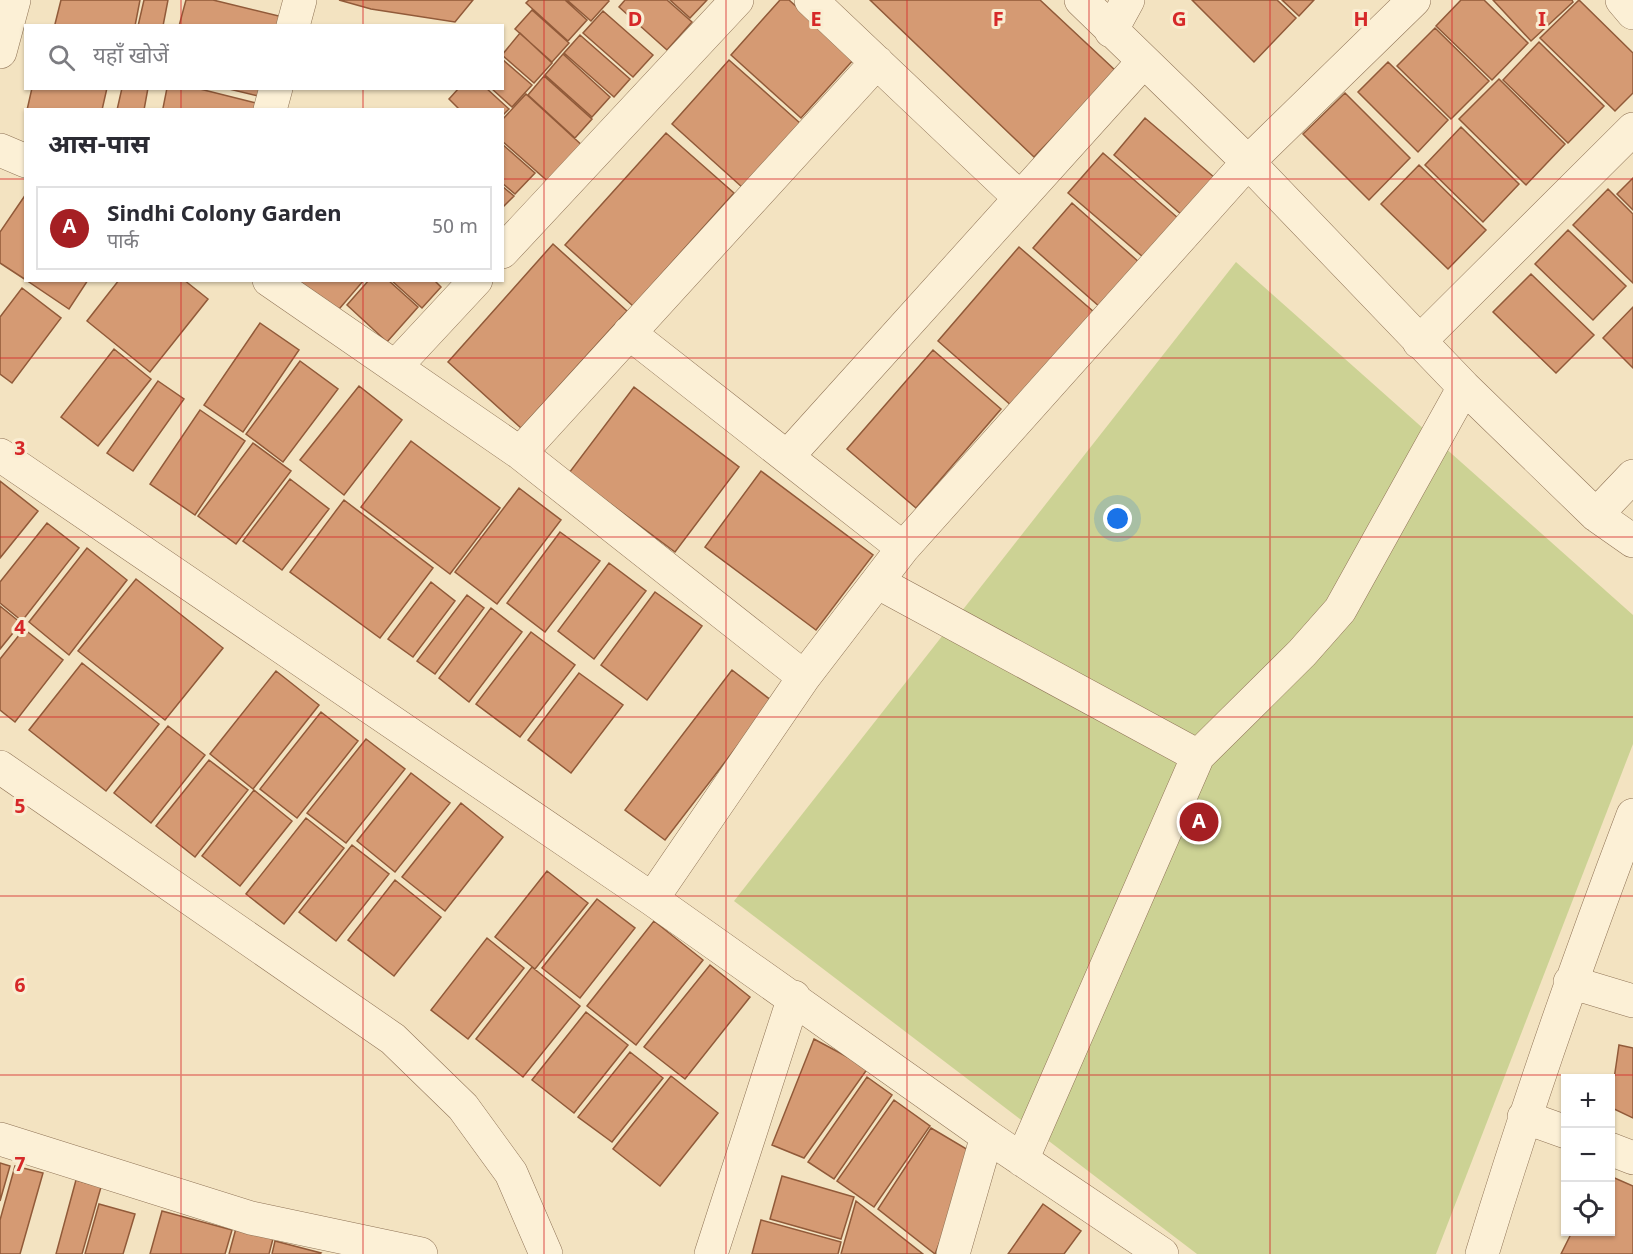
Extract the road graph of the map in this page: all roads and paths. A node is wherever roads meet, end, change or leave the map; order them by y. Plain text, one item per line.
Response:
1 (14, 0) edge
2 (300, 0) edge
3 (737, 0) edge
4 (811, 0) edge
5 (1081, 0) edge
6 (1128, 0) edge
7 (1414, 0) edge
8 (1622, 0) edge
9 (1633, 13) edge
10 (294, 24) edge
11 (1111, 31) junction
12 (0, 52) edge
13 (877, 62) junction
14 (1143, 62) junction
15 (275, 90) edge
16 (271, 108) edge
17 (1633, 129) edge
18 (0, 150) edge
19 (24, 160) edge
20 (1248, 162) junction
21 (1020, 198) junction
22 (504, 250) edge
23 (272, 282) edge
24 (474, 282) edge
25 (629, 333) junction
26 (1419, 342) junction
27 (395, 367) junction
28 (1464, 387) junction
29 (519, 453) junction
30 (0, 455) edge
31 (787, 457) junction
32 (1633, 476) edge
33 (1596, 515) junction
34 (1633, 541) edge
35 (903, 548) junction
36 (877, 582) junction
37 (804, 677) junction
38 (1198, 756) junction
39 (0, 767) edge
40 (1633, 815) edge
41 (652, 899) junction
42 (1570, 982) junction
43 (794, 997) junction
44 (1633, 1000) edge
45 (1524, 1117) junction
46 (1561, 1130) edge
47 (987, 1136) junction
48 (0, 1139) edge
49 (1615, 1151) edge
50 (1633, 1158) edge
51 (1022, 1160) junction
52 (421, 1254) edge
53 (546, 1254) edge
54 (711, 1254) edge
55 (953, 1254) edge
56 (1162, 1254) edge
57 (1482, 1254) edge

1 - 12 street
2 - 10 street
3 - 22 street
4 - 13 street
5 - 11 street
6 - 11 street
7 - 20 street
8 - 9 street
11 - 14 street
13 - 21 street
13 - 25 street
14 - 20 street
14 - 21 street
15 - 16 street
17 - 26 street
18 - 19 street
20 - 26 street
20 - 35 street
21 - 31 street
23 - 27 street
24 - 27 street
25 - 29 street
25 - 31 street
26 - 28 street
27 - 29 street
28 - 33 street
28 - 38 street
29 - 37 street
30 - 41 street
31 - 35 street
32 - 33 street
33 - 34 street
35 - 36 street
36 - 37 street
36 - 38 street
37 - 41 street
38 - 51 street
39 - 53 street
40 - 42 street
41 - 43 street
42 - 44 street
42 - 45 street
43 - 47 street
43 - 54 street
45 - 46 street
45 - 57 street
47 - 51 street
47 - 55 street
48 - 52 street
49 - 50 street
51 - 56 street

